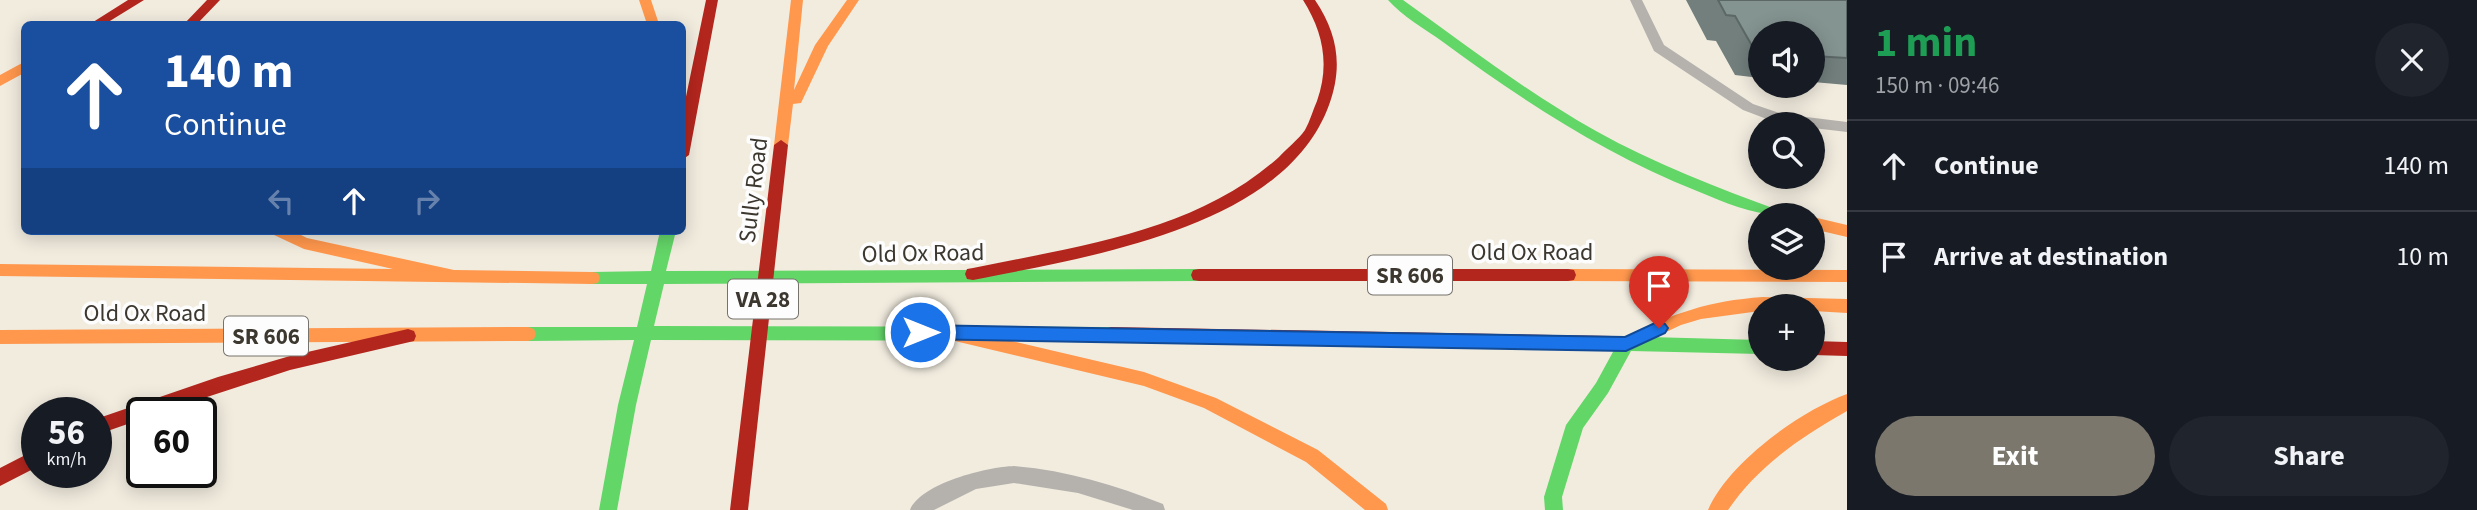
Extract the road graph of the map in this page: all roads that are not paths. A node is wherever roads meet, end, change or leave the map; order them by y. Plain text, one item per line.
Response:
1 (138, 0) edge
2 (214, 0) edge
3 (645, 0) edge
4 (712, 0) edge
5 (797, 0) edge
6 (853, 0) edge
7 (1309, 0) edge
8 (1394, 0) edge
9 (1636, 0) edge
10 (101, 21) edge
11 (193, 21) edge
12 (652, 21) edge
13 (21, 69) edge
14 (0, 81) edge
15 (1847, 127) edge
16 (686, 134) edge
17 (780, 148) junction
18 (1748, 206) edge
19 (1825, 226) edge
20 (1847, 231) edge
21 (287, 235) edge
22 (667, 235) edge
23 (0, 270) edge
24 (973, 274) junction
25 (454, 276) junction
26 (1847, 276) edge
27 (1847, 306) edge
28 (944, 332) junction
29 (408, 336) junction
30 (0, 337) edge
31 (1626, 344) junction
32 (1748, 347) edge
33 (1825, 348) edge
34 (1847, 349) edge
35 (1847, 402) edge
36 (627, 405) junction
37 (112, 421) edge
38 (745, 449) junction
39 (21, 466) edge
40 (597, 475) dead end
41 (0, 478) edge
42 (608, 510) edge
43 (739, 510) edge
44 (749, 510) edge
45 (919, 510) edge
46 (1156, 510) edge
47 (1380, 510) edge
48 (1553, 510) edge
49 (1717, 510) edge

1 - 10 main road
2 - 11 main road
3 - 12 main road
4 - 16 main road
5 - 17 main road, Sully Road / VA 28
6 - 17 main road
7 - 24 main road
8 - 18 main road
9 - 15 lane
13 - 14 main road
17 - 38 main road, Sully Road / VA 28
19 - 20 main road
21 - 25 main road
22 - 36 main road
23 - 25 main road, Old Ox Road / SR 606
24 - 25 main road, Old Ox Road / SR 606
24 - 26 main road, Old Ox Road / SR 606
27 - 31 main road
28 - 29 main road, Old Ox Road / SR 606
28 - 31 main road, Old Ox Road / SR 606
28 - 47 main road
29 - 30 main road, Old Ox Road / SR 606
29 - 37 main road
31 - 32 main road, Old Ox Road / SR 606
31 - 48 main road
33 - 34 main road
35 - 49 main road
36 - 40 main road
36 - 42 main road
38 - 43 main road, Sully Road / VA 28
38 - 44 main road
39 - 41 main road
45 - 46 lane

